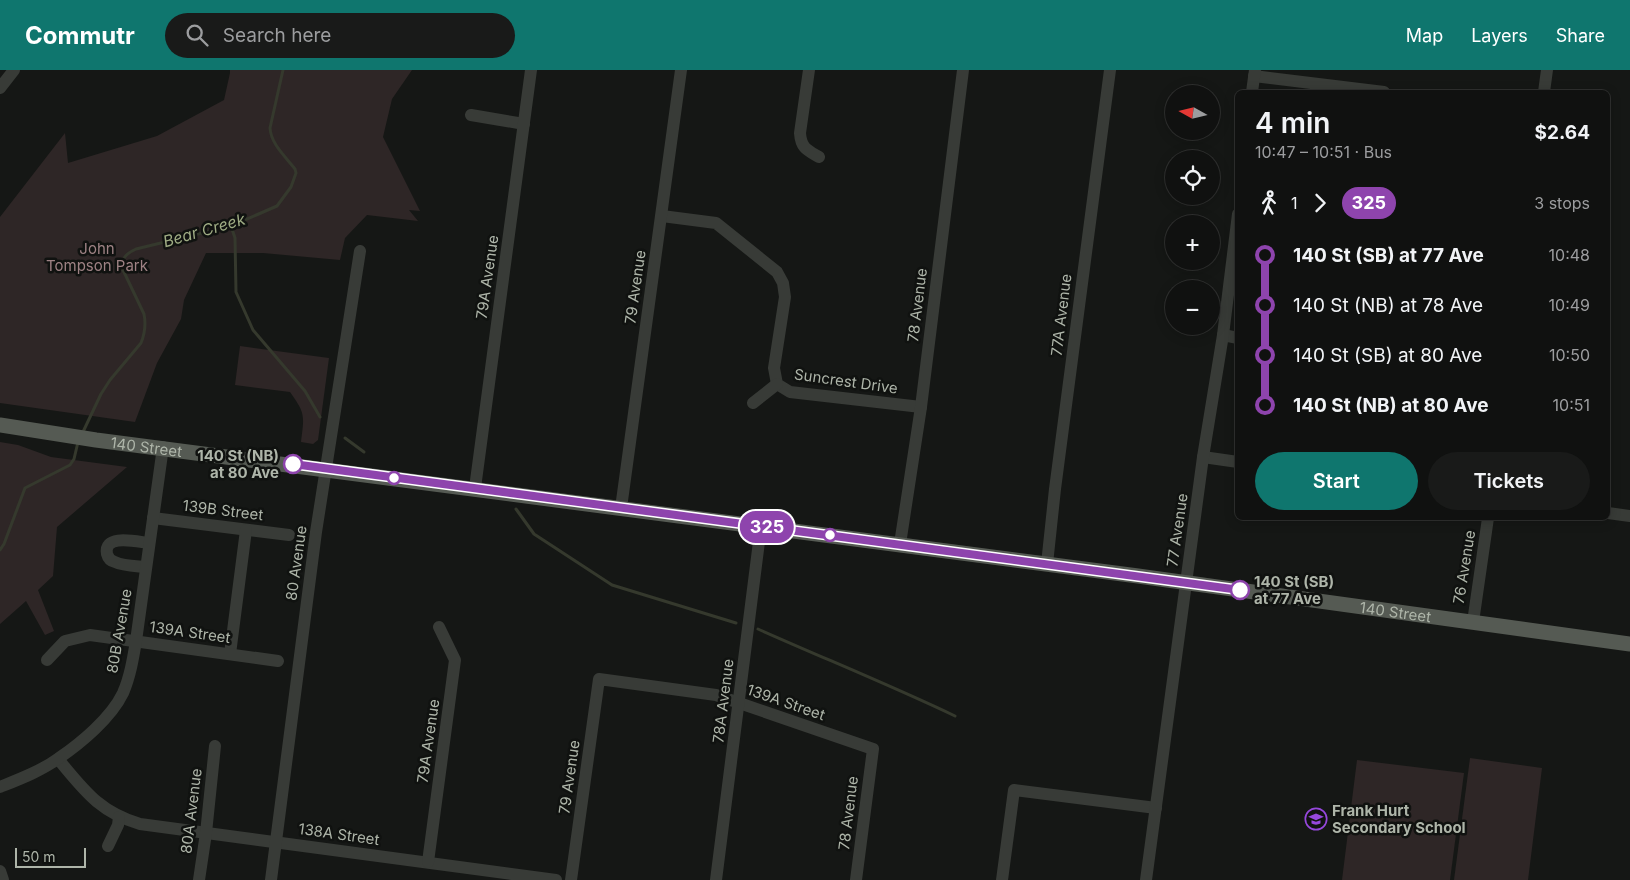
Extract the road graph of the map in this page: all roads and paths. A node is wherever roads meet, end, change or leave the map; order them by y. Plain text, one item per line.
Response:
1 (531, 70) edge
2 (681, 70) edge
3 (809, 70) edge
4 (963, 70) edge
5 (1110, 70) edge
6 (1547, 70) edge
7 (7, 73) edge
8 (1255, 73) edge
9 (0, 88) edge
10 (1252, 90) edge
11 (1370, 90) edge
12 (1544, 90) edge
13 (471, 115) dead end
14 (524, 124) junction
15 (819, 157) dead end
16 (662, 216) junction
17 (1235, 237) edge
18 (360, 251) dead end
19 (1222, 335) junction
20 (1235, 337) edge
21 (777, 384) junction
22 (753, 403) dead end
23 (920, 407) junction
24 (0, 425) edge
25 (163, 447) junction
26 (1203, 457) junction
27 (1235, 462) edge
28 (326, 469) junction
29 (475, 488) junction
30 (621, 508) junction
31 (1610, 513) edge
32 (1630, 516) edge
33 (153, 518) junction
34 (1488, 520) edge
35 (761, 526) junction
36 (246, 530) junction
37 (289, 535) dead end
38 (149, 543) junction
39 (900, 544) junction
40 (1047, 564) junction
41 (146, 567) junction
42 (1186, 582) junction
43 (1473, 622) junction
44 (438, 627) dead end
45 (136, 642) junction
46 (1630, 644) edge
47 (230, 654) junction
48 (47, 660) dead end
49 (278, 661) dead end
50 (599, 679) joint
51 (740, 703) junction
52 (215, 746) dead end
53 (873, 750) joint
54 (58, 759) junction
55 (0, 787) edge
56 (1156, 808) junction
57 (119, 817) junction
58 (206, 833) junction
59 (276, 842) junction
60 (108, 846) dead end
61 (428, 862) junction
62 (0, 871) edge
63 (3, 880) edge
64 (199, 880) edge
65 (271, 880) edge
66 (556, 880) edge
67 (572, 880) edge
68 (716, 880) edge
69 (856, 880) edge
70 (1002, 880) edge
71 (1146, 880) edge

1 - 14 street, 79A Avenue
2 - 16 street, 79 Avenue
3 - 15 street
4 - 23 street, 78 Avenue
5 - 40 street, 77A Avenue
6 - 12 street
7 - 9 street
8 - 10 street
8 - 11 street
13 - 14 street
14 - 29 street, 79A Avenue
16 - 21 street, Suncrest Drive
16 - 30 street, 79 Avenue
17 - 19 street, 77 Avenue
18 - 28 street, 80 Avenue
19 - 20 street
19 - 26 street, 77 Avenue
21 - 22 street
21 - 23 street, Suncrest Drive
23 - 39 street, 78 Avenue
24 - 25 main road, 140 Street
25 - 28 main road, 140 Street
25 - 33 street, 80B Avenue
26 - 27 street
26 - 42 street, 77 Avenue
28 - 29 main road, 140 Street
28 - 59 street, 80 Avenue
29 - 30 main road, 140 Street
30 - 35 main road, 140 Street
31 - 32 street
33 - 36 street, 139B Street
33 - 38 street, 80B Avenue
34 - 43 street, 76 Avenue
35 - 39 main road, 140 Street
35 - 51 street, 78A Avenue
36 - 37 street, 139B Street
36 - 47 street
38 - 41 street, 80B Avenue
38 - 41 street
39 - 40 main road, 140 Street
40 - 42 main road, 140 Street
41 - 45 street, 80B Avenue
42 - 43 main road, 140 Street
42 - 56 street, 77 Avenue
43 - 46 main road, 140 Street
44 - 61 street, 79A Avenue
45 - 47 street, 139A Street
45 - 48 street, 139A Street
45 - 54 street, 80B Avenue
47 - 49 street, 139A Street
50 - 51 street, 139A Street
50 - 67 street, 79 Avenue
51 - 53 street, 139A Street
51 - 68 street, 78A Avenue
52 - 58 street, 80A Avenue
53 - 69 street, 78 Avenue
54 - 55 street, 80B Avenue
54 - 57 street, 138A Street
56 - 70 street
56 - 71 street, 77 Avenue
57 - 58 street, 138A Street
57 - 60 street
58 - 59 street, 138A Street
58 - 64 street, 80A Avenue
59 - 61 street, 138A Street
59 - 65 street, 80 Avenue
61 - 66 street, 138A Street
62 - 63 street

